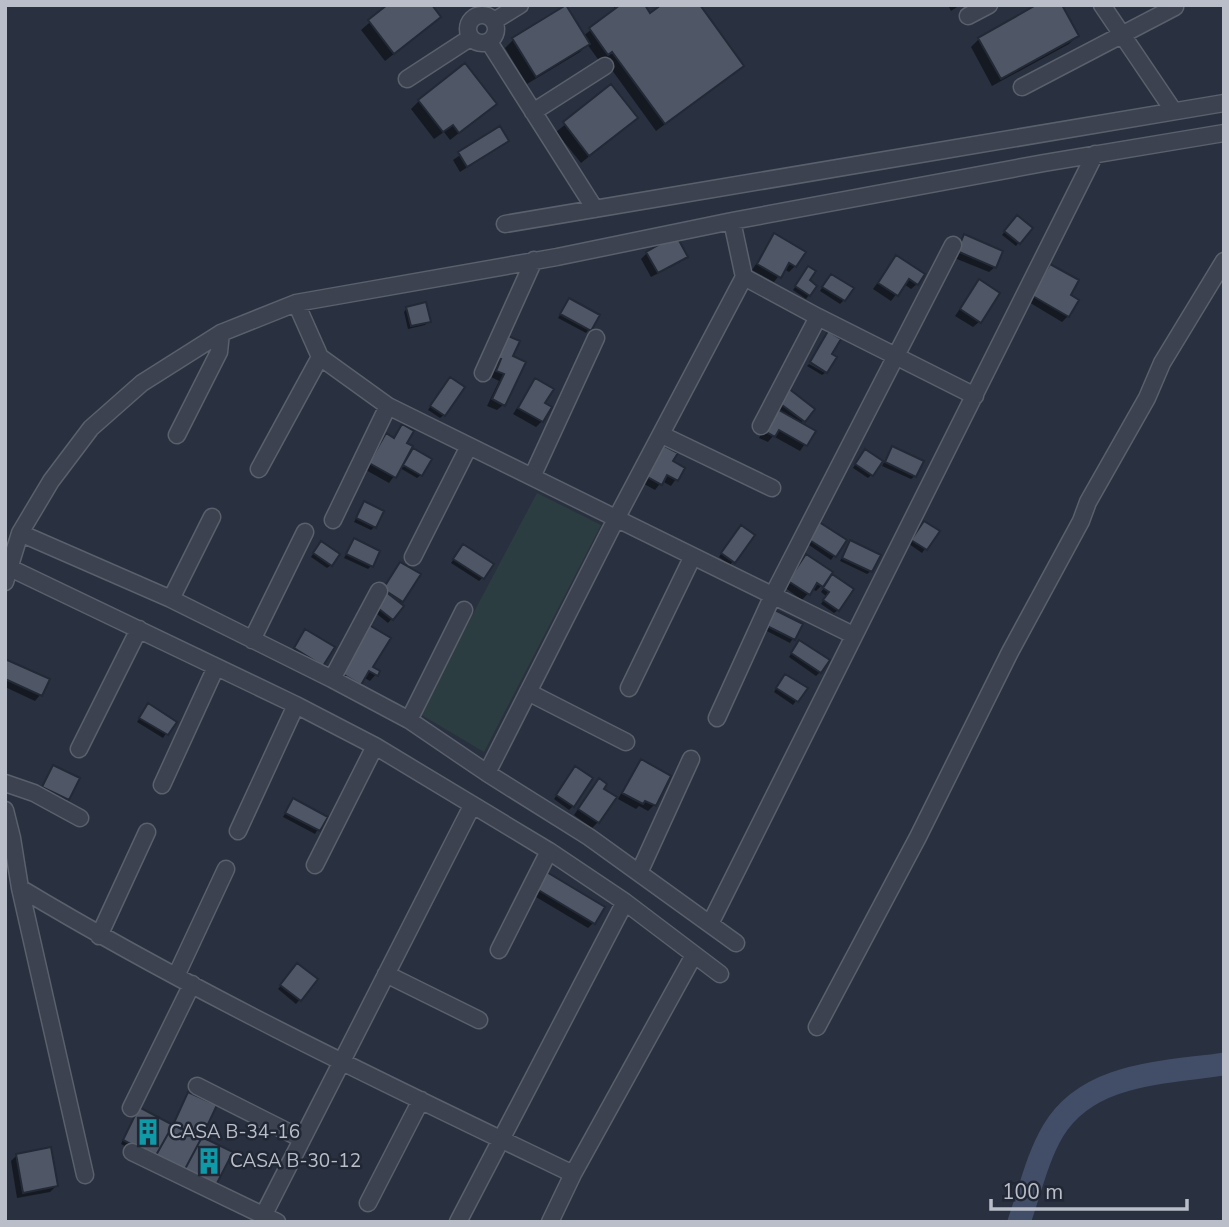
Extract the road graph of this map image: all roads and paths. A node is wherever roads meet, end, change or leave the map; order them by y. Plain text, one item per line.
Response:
1 (520, 5) edge
2 (989, 5) edge
3 (1102, 5) edge
4 (1175, 7) edge
5 (473, 11) edge
6 (968, 16) dead end
7 (494, 21) junction
8 (1123, 36) junction
9 (470, 37) junction
10 (489, 42) junction
11 (605, 66) dead end
12 (407, 79) dead end
13 (1022, 87) dead end
14 (1224, 103) edge
15 (1173, 110) junction
16 (533, 112) junction
17 (1224, 132) edge
18 (1095, 154) junction
19 (594, 209) junction
20 (732, 221) junction
21 (505, 224) dead end
22 (953, 245) dead end
23 (534, 260) junction
24 (1224, 261) edge
25 (744, 277) junction
26 (296, 303) junction
27 (818, 317) junction
28 (220, 333) junction
29 (596, 338) dead end
30 (895, 355) junction
31 (320, 357) junction
32 (483, 373) dead end
33 (975, 396) junction
34 (388, 406) junction
35 (761, 426) dead end
36 (177, 435) dead end
37 (662, 435) junction
38 (469, 446) junction
39 (258, 468) dead end
40 (532, 477) junction
41 (772, 488) dead end
42 (212, 517) dead end
43 (617, 519) junction
44 (333, 520) dead end
45 (305, 532) dead end
46 (20, 533) junction
47 (413, 557) dead end
48 (692, 558) junction
49 (6, 573) edge
50 (379, 591) dead end
51 (773, 594) junction
52 (172, 599) junction
53 (464, 610) dead end
54 (139, 629) junction
55 (852, 635) junction
56 (252, 640) junction
57 (216, 667) junction
58 (332, 679) junction
59 (629, 688) dead end
60 (528, 692) junction
61 (296, 705) junction
62 (717, 718) dead end
63 (409, 720) junction
64 (626, 742) dead end
65 (375, 746) junction
66 (79, 749) dead end
67 (691, 759) dead end
68 (487, 773) junction
69 (5, 783) edge
70 (162, 785) dead end
71 (472, 806) junction
72 (5, 810) edge
73 (80, 818) dead end
74 (238, 831) dead end
75 (147, 832) dead end
76 (549, 851) junction
77 (315, 865) dead end
78 (226, 869) dead end
79 (639, 873) junction
80 (20, 888) junction
81 (625, 902) junction
82 (710, 924) junction
83 (99, 936) junction
84 (736, 943) dead end
85 (499, 950) dead end
86 (694, 955) junction
87 (386, 974) junction
88 (720, 974) dead end
89 (176, 976) junction
90 (192, 984) junction
91 (479, 1020) dead end
92 (817, 1027) dead end
93 (341, 1062) junction
94 (197, 1086) dead end
95 (421, 1100) junction
96 (131, 1108) dead end
97 (302, 1139) junction
98 (500, 1139) junction
99 (132, 1152) dead end
100 (573, 1174) junction
101 (85, 1175) dead end
102 (368, 1203) dead end
103 (267, 1219) edge
104 (458, 1222) edge
105 (550, 1222) edge

1 - 7 street
2 - 6 street
3 - 8 street
4 - 8 street
5 - 7 street
5 - 9 street
7 - 10 street
8 - 13 street
8 - 15 street
9 - 10 street
9 - 12 street
10 - 16 street
11 - 16 street
14 - 15 street
15 - 19 street
16 - 19 street
17 - 18 street
18 - 20 street
18 - 33 street
19 - 21 street
20 - 23 street
20 - 25 street
22 - 30 street
23 - 26 street
23 - 32 street
24 - 92 street
25 - 27 street
25 - 37 street
26 - 28 street
26 - 31 street
27 - 30 street
27 - 35 street
28 - 36 street
28 - 46 street
29 - 40 street
30 - 33 street
30 - 51 street
31 - 34 street
31 - 39 street
33 - 55 street
34 - 38 street
34 - 44 street
37 - 41 street
37 - 43 street
38 - 40 street
38 - 47 street
40 - 43 street
42 - 52 street
43 - 48 street
43 - 60 street
45 - 56 street
46 - 49 street
46 - 52 street
48 - 51 street
48 - 59 street
49 - 54 street
50 - 58 street
51 - 55 street
51 - 62 street
52 - 56 street
53 - 63 street
54 - 57 street
54 - 66 street
55 - 82 street
56 - 58 street
57 - 61 street
57 - 70 street
58 - 63 street
60 - 64 street
60 - 68 street
61 - 65 street
61 - 74 street
63 - 68 street
65 - 71 street
65 - 77 street
67 - 79 street
68 - 79 street
69 - 73 street
71 - 76 street
71 - 87 street
72 - 80 street
75 - 83 street
76 - 81 street
76 - 85 street
78 - 89 street
79 - 82 street
80 - 83 street
80 - 101 street
81 - 86 street
81 - 98 street
82 - 84 street
83 - 89 street
86 - 88 street
86 - 100 street
87 - 91 street
87 - 93 street
89 - 90 street
90 - 93 street
90 - 96 street
93 - 95 street
93 - 97 street
94 - 97 street
95 - 98 street
95 - 102 street
97 - 103 street
98 - 100 street
98 - 104 street
99 - 103 street
100 - 105 street

